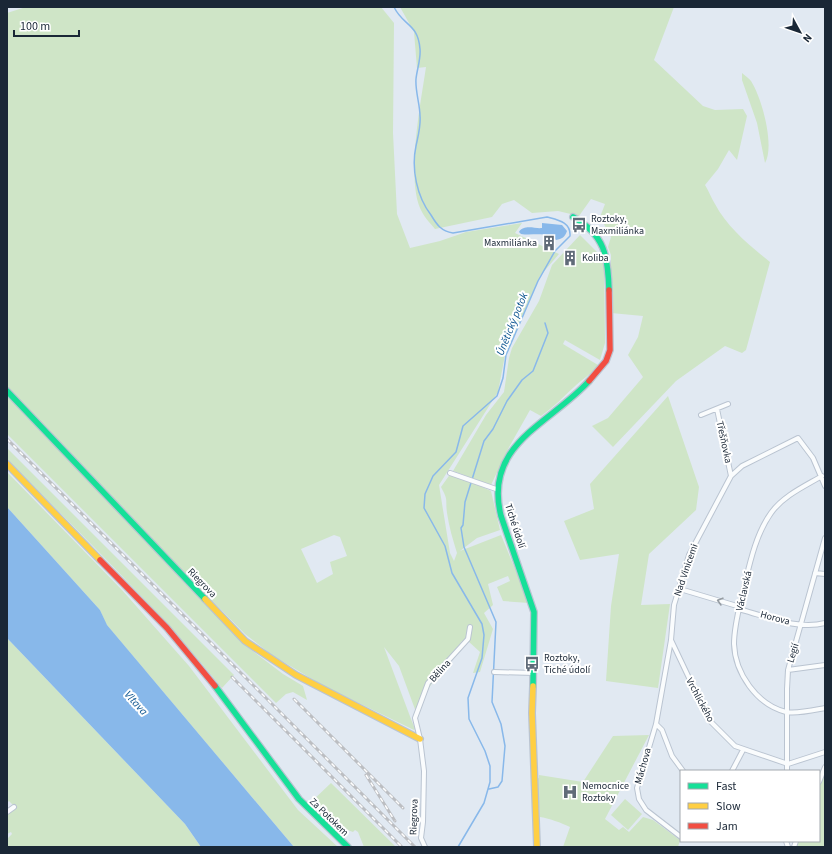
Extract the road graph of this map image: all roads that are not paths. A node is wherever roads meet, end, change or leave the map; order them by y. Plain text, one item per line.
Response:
1 (573, 217) dead end
2 (7, 391) edge
3 (728, 404) dead end
4 (717, 409) junction
5 (701, 415) dead end
6 (7, 464) edge
7 (450, 473) dead end
8 (731, 476) junction
9 (822, 476) junction
10 (825, 486) edge
11 (496, 489) junction
12 (825, 538) edge
13 (815, 573) junction
14 (825, 574) edge
15 (680, 589) junction
16 (739, 608) junction
17 (825, 623) edge
18 (801, 626) junction
19 (470, 627) dead end
20 (670, 640) junction
21 (825, 665) edge
22 (788, 670) junction
23 (494, 672) dead end
24 (534, 673) junction
25 (825, 708) edge
26 (787, 712) junction
27 (415, 718) joint
28 (656, 724) junction
29 (420, 740) junction
30 (743, 750) junction
31 (825, 752) edge
32 (788, 764) junction
33 (825, 767) edge
34 (682, 770) edge
35 (733, 770) edge
36 (787, 770) edge
37 (820, 780) edge
38 (14, 807) dead end
39 (7, 812) edge
40 (680, 836) edge
41 (348, 847) edge
42 (425, 847) edge
43 (537, 847) edge

1 - 11 street, Tiché údolí
2 - 29 street, Riegrova
3 - 4 street, Třešňovka
4 - 5 street, Třešňovka
4 - 8 street, Třešňovka
6 - 41 street, Za Potokem
7 - 11 street
8 - 9 street, Nad Vinicemi
8 - 15 street, Nad Vinicemi
9 - 10 street
9 - 16 street, Václavská
11 - 24 street, Tiché údolí
12 - 13 street, Legií
13 - 14 street
13 - 18 street, Legií
16 -> 15 street, Horova
15 - 20 street, Nad Vinicemi
16 - 18 street, Horova
16 - 26 street, Václavská
17 - 18 street, Horova
18 - 22 street, Legií
19 - 27 street, Bělina
20 - 28 street, Nad Vinicemi
20 - 30 street, Vrchlického
21 - 22 street
22 - 26 street, Legií
23 - 24 street
24 - 43 street, Tiché údolí
25 - 26 street
26 - 32 street, Legií
27 - 29 street, Riegrova
28 - 34 street
28 - 40 street, Máchova
29 - 42 street, Riegrova
30 - 32 street, Vrchlického
30 - 35 street
31 - 32 street
32 - 36 street, Legií
33 - 37 street
38 - 39 street

